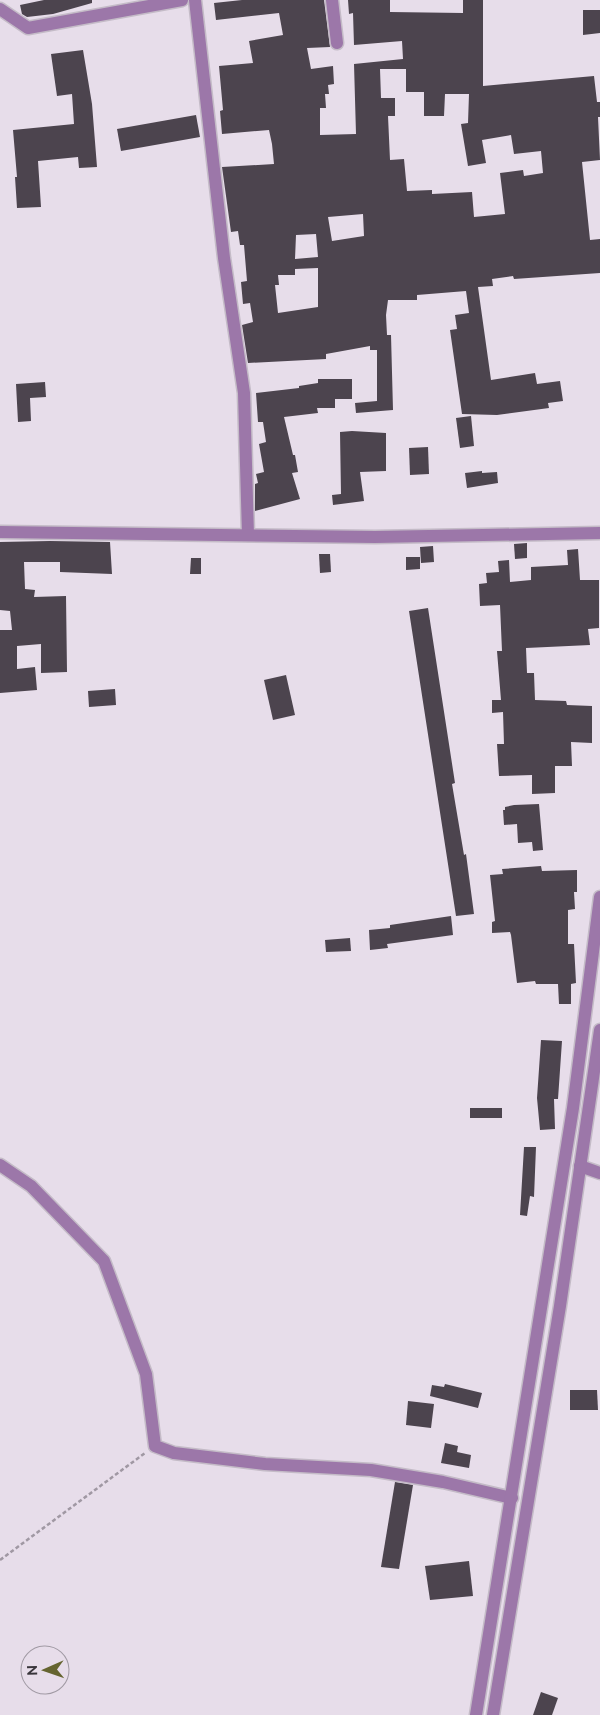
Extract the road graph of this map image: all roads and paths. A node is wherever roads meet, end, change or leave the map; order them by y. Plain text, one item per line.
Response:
1 (182, 0) edge
2 (195, 0) edge
3 (332, 0) edge
4 (0, 9) edge
5 (337, 43) dead end
6 (0, 532) edge
7 (600, 533) edge
8 (248, 535) junction
9 (600, 897) edge
10 (600, 1030) edge
11 (595, 1109) edge
12 (0, 1165) edge
13 (580, 1166) junction
14 (600, 1173) edge
15 (155, 1446) junction
16 (512, 1498) junction
17 (0, 1560) edge
18 (476, 1715) edge
19 (493, 1715) edge

1 - 4 street
2 - 8 street
3 - 5 street
6 - 8 street
7 - 8 street
9 - 16 street
10 - 11 street
11 - 13 street
12 - 15 street
13 - 14 street
13 - 19 street
15 - 16 street
15 - 17 path
16 - 18 street

